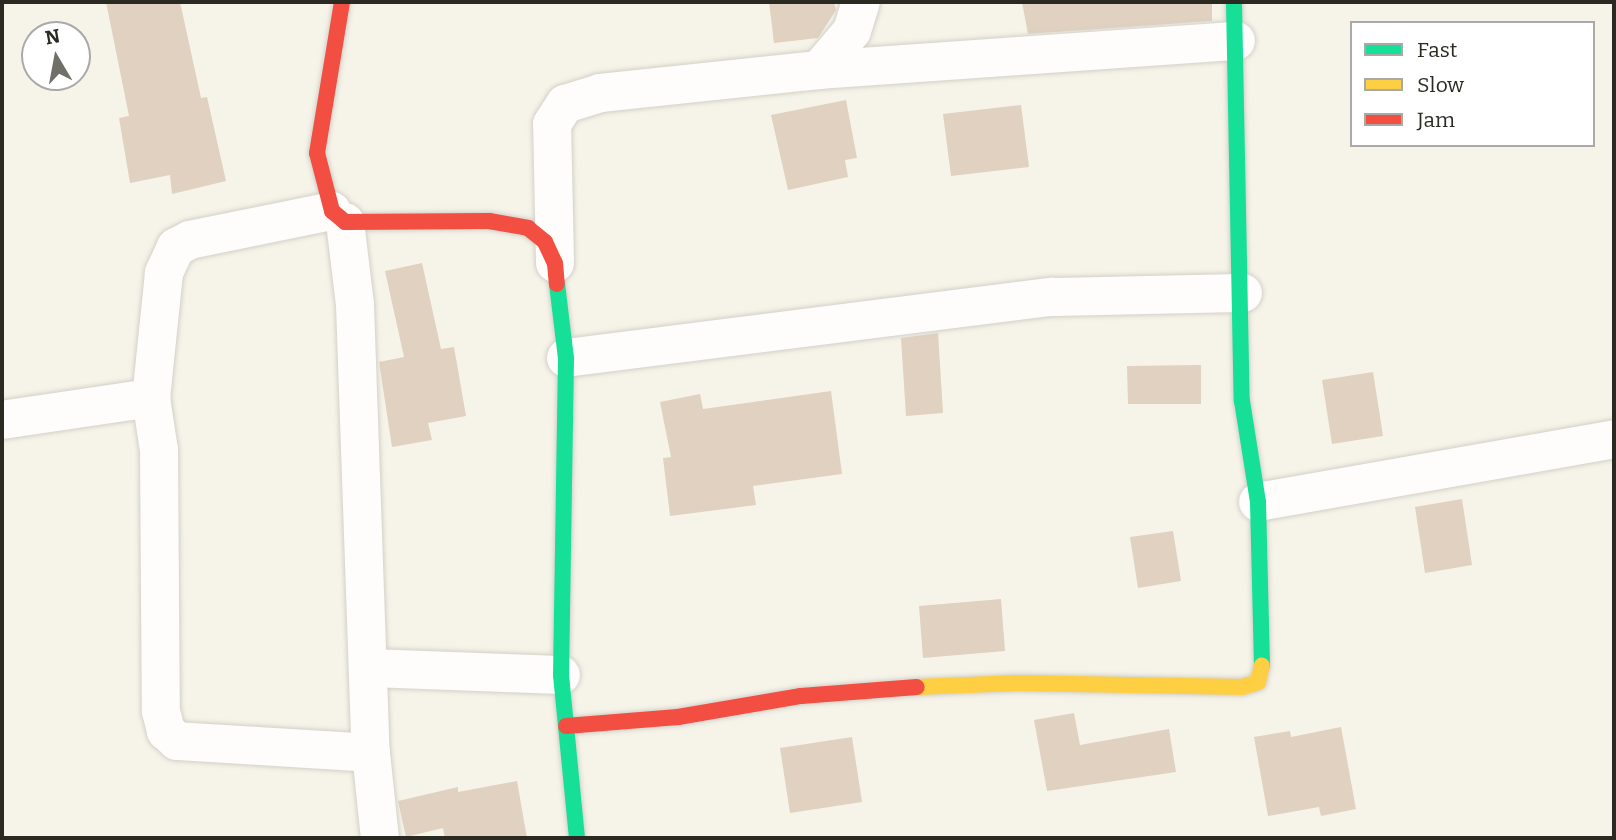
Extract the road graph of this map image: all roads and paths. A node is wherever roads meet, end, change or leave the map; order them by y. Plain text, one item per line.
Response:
1 (342, 2) edge
2 (861, 2) edge
3 (1234, 2) edge
4 (1236, 41) junction
5 (820, 70) junction
6 (339, 216) junction
7 (555, 263) junction
8 (1243, 293) junction
9 (566, 358) junction
10 (151, 398) junction
11 (2, 420) edge
12 (1614, 439) edge
13 (1258, 502) junction
14 (369, 668) junction
15 (561, 675) junction
16 (566, 726) junction
17 (371, 753) junction
18 (380, 838) edge
19 (577, 838) edge

1 - 6 street
2 - 5 street
3 - 4 street
4 - 5 street
4 - 8 street
5 - 7 street
6 - 7 street
6 - 10 street
6 - 14 street
7 - 9 street
8 - 9 street
8 - 13 street
9 - 15 street
10 - 11 street
10 - 17 street
12 - 13 street
13 - 16 street
14 - 15 street
14 - 17 street
15 - 16 street
16 - 19 street
17 - 18 street

